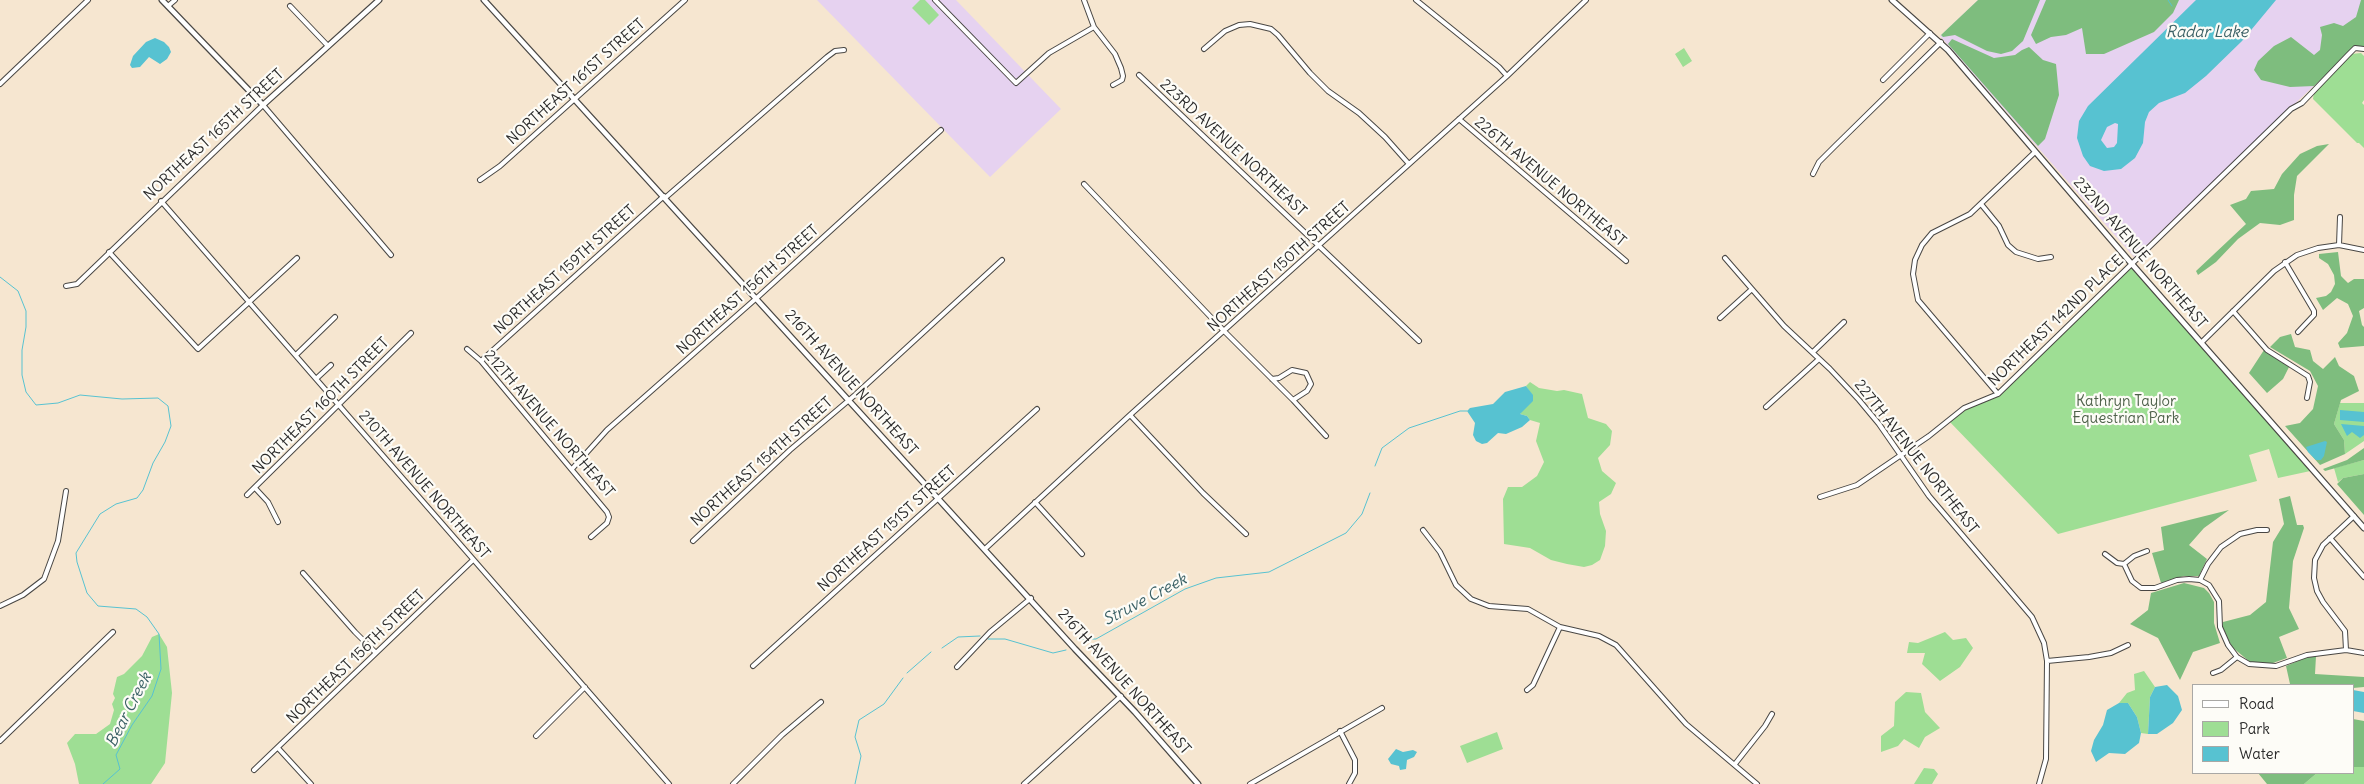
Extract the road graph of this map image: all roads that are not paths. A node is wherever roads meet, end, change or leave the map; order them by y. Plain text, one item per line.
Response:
1 (88, 0) edge
2 (162, 0) edge
3 (175, 0) edge
4 (380, 0) edge
5 (484, 0) edge
6 (686, 0) edge
7 (935, 0) edge
8 (1084, 0) edge
9 (1416, 0) edge
10 (1586, 0) edge
11 (1892, 0) edge
12 (168, 6) junction
13 (290, 6) dead end
14 (1094, 27) junction
15 (1930, 33) junction
16 (1941, 42) junction
17 (328, 46) junction
18 (1204, 49) dead end
19 (2364, 49) edge
20 (844, 50) dead end
21 (1139, 75) dead end
22 (1507, 76) junction
23 (1883, 80) dead end
24 (0, 84) edge
25 (1113, 86) dead end
26 (574, 99) junction
27 (263, 105) junction
28 (1459, 119) junction
29 (941, 130) dead end
30 (2035, 152) junction
31 (1408, 164) junction
32 (1813, 174) dead end
33 (480, 180) dead end
34 (1084, 184) dead end
35 (664, 197) junction
36 (161, 201) junction
37 (1981, 204) junction
38 (2340, 217) dead end
39 (1319, 245) junction
40 (2339, 245) junction
41 (2364, 250) edge
42 (108, 252) junction
43 (391, 255) dead end
44 (2051, 257) dead end
45 (297, 258) dead end
46 (1725, 258) dead end
47 (1002, 260) dead end
48 (1626, 261) dead end
49 (2285, 262) junction
50 (2131, 263) junction
51 (66, 286) dead end
52 (1752, 289) junction
53 (757, 298) junction
54 (249, 301) junction
55 (2233, 311) junction
56 (335, 317) dead end
57 (1720, 318) dead end
58 (1844, 322) dead end
59 (1225, 332) junction
60 (2298, 332) dead end
61 (411, 333) dead end
62 (1419, 341) dead end
63 (2202, 342) junction
64 (467, 350) dead end
65 (1812, 352) junction
66 (296, 355) junction
67 (1819, 359) junction
68 (481, 361) junction
69 (331, 366) dead end
70 (317, 378) junction
71 (1272, 378) junction
72 (1998, 394) junction
73 (848, 398) junction
74 (2307, 398) dead end
75 (1293, 400) junction
76 (340, 405) junction
77 (1766, 407) dead end
78 (1037, 409) dead end
79 (1130, 415) junction
80 (1326, 436) dead end
81 (1901, 455) junction
82 (572, 470) junction
83 (255, 488) junction
84 (66, 491) dead end
85 (248, 495) dead end
86 (939, 498) junction
87 (1820, 498) dead end
88 (1035, 502) junction
89 (2354, 516) junction
90 (278, 522) dead end
91 (2364, 528) edge
92 (1423, 530) dead end
93 (2267, 530) dead end
94 (1246, 534) dead end
95 (591, 537) dead end
96 (2330, 538) junction
97 (693, 540) dead end
98 (986, 548) junction
99 (2148, 551) dead end
100 (1082, 554) dead end
101 (2105, 554) dead end
102 (473, 560) junction
103 (2124, 564) junction
104 (303, 573) dead end
105 (2364, 577) edge
106 (2200, 580) junction
107 (1030, 598) junction
108 (0, 606) edge
109 (1560, 627) junction
110 (113, 632) dead end
111 (2128, 645) dead end
112 (2346, 650) junction
113 (2364, 652) edge
114 (376, 653) junction
115 (2237, 656) junction
116 (2047, 661) junction
117 (753, 666) dead end
118 (957, 666) dead end
119 (2213, 674) dead end
120 (584, 687) junction
121 (1527, 690) dead end
122 (1120, 696) junction
123 (821, 702) dead end
124 (1382, 708) dead end
125 (1772, 714) dead end
126 (1340, 731) junction
127 (536, 736) dead end
128 (0, 741) edge
129 (278, 748) junction
130 (1735, 764) junction
131 (254, 770) dead end
132 (311, 784) edge
133 (669, 784) edge
134 (733, 784) edge
135 (1024, 784) edge
136 (1198, 784) edge
137 (1250, 784) edge
138 (1349, 784) edge
139 (1757, 784) edge
140 (2039, 784) edge

1 - 24 street
2 - 12 street
3 - 12 street
4 - 17 street, NORTHEAST 165TH STREET
5 - 26 street, 216TH AVENUE NORTHEAST
6 - 26 street, NORTHEAST 161ST STREET
7 - 14 street
8 - 14 street
9 - 22 street
10 - 22 street, NORTHEAST 150TH STREET
11 - 15 street, 232ND AVENUE NORTHEAST
12 - 27 street
13 - 17 street
14 - 25 street
15 - 16 street, 232ND AVENUE NORTHEAST
15 - 23 street
16 - 30 street, 232ND AVENUE NORTHEAST
16 - 32 street
17 - 27 street, NORTHEAST 165TH STREET
18 - 31 street
19 - 50 street, NORTHEAST 142ND PLACE
20 - 35 street, NORTHEAST 159TH STREET
21 - 39 street, 223RD AVENUE NORTHEAST
22 - 28 street, NORTHEAST 150TH STREET
26 - 33 street, NORTHEAST 161ST STREET
26 - 35 street, 216TH AVENUE NORTHEAST
27 - 36 street, NORTHEAST 165TH STREET
27 - 43 street
28 - 31 street, NORTHEAST 150TH STREET
28 - 48 street, 226TH AVENUE NORTHEAST
29 - 53 street, NORTHEAST 156TH STREET
30 - 37 street
30 - 50 street, 232ND AVENUE NORTHEAST
31 - 39 street, NORTHEAST 150TH STREET
34 - 59 street
35 - 53 street, 216TH AVENUE NORTHEAST
35 - 68 street, NORTHEAST 159TH STREET
36 - 42 street, NORTHEAST 165TH STREET
36 - 54 street, 210TH AVENUE NORTHEAST
37 - 44 street
37 - 72 street
38 - 40 street
39 - 59 street, NORTHEAST 150TH STREET
39 - 62 street, 223RD AVENUE NORTHEAST
40 - 41 street
40 - 49 street
42 - 51 street, NORTHEAST 165TH STREET
42 - 54 street
45 - 54 street
46 - 52 street, 227TH AVENUE NORTHEAST
47 - 73 street, NORTHEAST 154TH STREET
49 - 55 street
49 - 60 street
50 - 63 street, 232ND AVENUE NORTHEAST
50 - 72 street, NORTHEAST 142ND PLACE
52 - 57 street
52 - 65 street, 227TH AVENUE NORTHEAST
53 - 73 street, 216TH AVENUE NORTHEAST
53 - 82 street, NORTHEAST 156TH STREET
54 - 66 street, 210TH AVENUE NORTHEAST
55 - 63 street
55 - 74 street
56 - 66 street
58 - 65 street
59 - 71 street
59 - 79 street, NORTHEAST 150TH STREET
61 - 76 street, NORTHEAST 160TH STREET
63 - 89 street, 232ND AVENUE NORTHEAST
64 - 68 street, 212TH AVENUE NORTHEAST
65 - 67 street, 227TH AVENUE NORTHEAST
66 - 70 street, 210TH AVENUE NORTHEAST
67 - 77 street
67 - 81 street, 227TH AVENUE NORTHEAST
68 - 82 street, 212TH AVENUE NORTHEAST
69 - 70 street
70 - 76 street, 210TH AVENUE NORTHEAST
71 - 75 street
71 - 75 street
72 - 81 street, NORTHEAST 142ND PLACE
73 - 86 street, 216TH AVENUE NORTHEAST
73 - 97 street, NORTHEAST 154TH STREET
75 - 80 street
76 - 83 street, NORTHEAST 160TH STREET
76 - 102 street, 210TH AVENUE NORTHEAST
78 - 86 street, NORTHEAST 151ST STREET
79 - 88 street, NORTHEAST 150TH STREET
79 - 94 street
81 - 87 street, NORTHEAST 142ND PLACE
81 - 116 street, 227TH AVENUE NORTHEAST
82 - 95 street, 212TH AVENUE NORTHEAST
83 - 85 street, NORTHEAST 160TH STREET
83 - 90 street
84 - 108 street
86 - 98 street, 216TH AVENUE NORTHEAST
86 - 117 street, NORTHEAST 151ST STREET
88 - 98 street, NORTHEAST 150TH STREET
88 - 100 street
89 - 91 street, 232ND AVENUE NORTHEAST
89 - 96 street
92 - 109 street
93 - 106 street
96 - 105 street
96 - 112 street
98 - 107 street, 216TH AVENUE NORTHEAST
99 - 103 street
101 - 103 street
102 - 114 street, NORTHEAST 156TH STREET
102 - 120 street, 210TH AVENUE NORTHEAST
103 - 106 street
104 - 114 street
106 - 115 street
107 - 118 street
107 - 122 street, 216TH AVENUE NORTHEAST
109 - 121 street
109 - 130 street
110 - 128 street
111 - 116 street
112 - 113 street
112 - 115 street
114 - 129 street, NORTHEAST 156TH STREET
115 - 119 street
116 - 140 street, 227TH AVENUE NORTHEAST
120 - 127 street
120 - 133 street, 210TH AVENUE NORTHEAST
122 - 135 street
122 - 136 street, 216TH AVENUE NORTHEAST
123 - 134 street
124 - 126 street
125 - 130 street
126 - 137 street
126 - 138 street
129 - 131 street, NORTHEAST 156TH STREET
129 - 132 street
130 - 139 street

